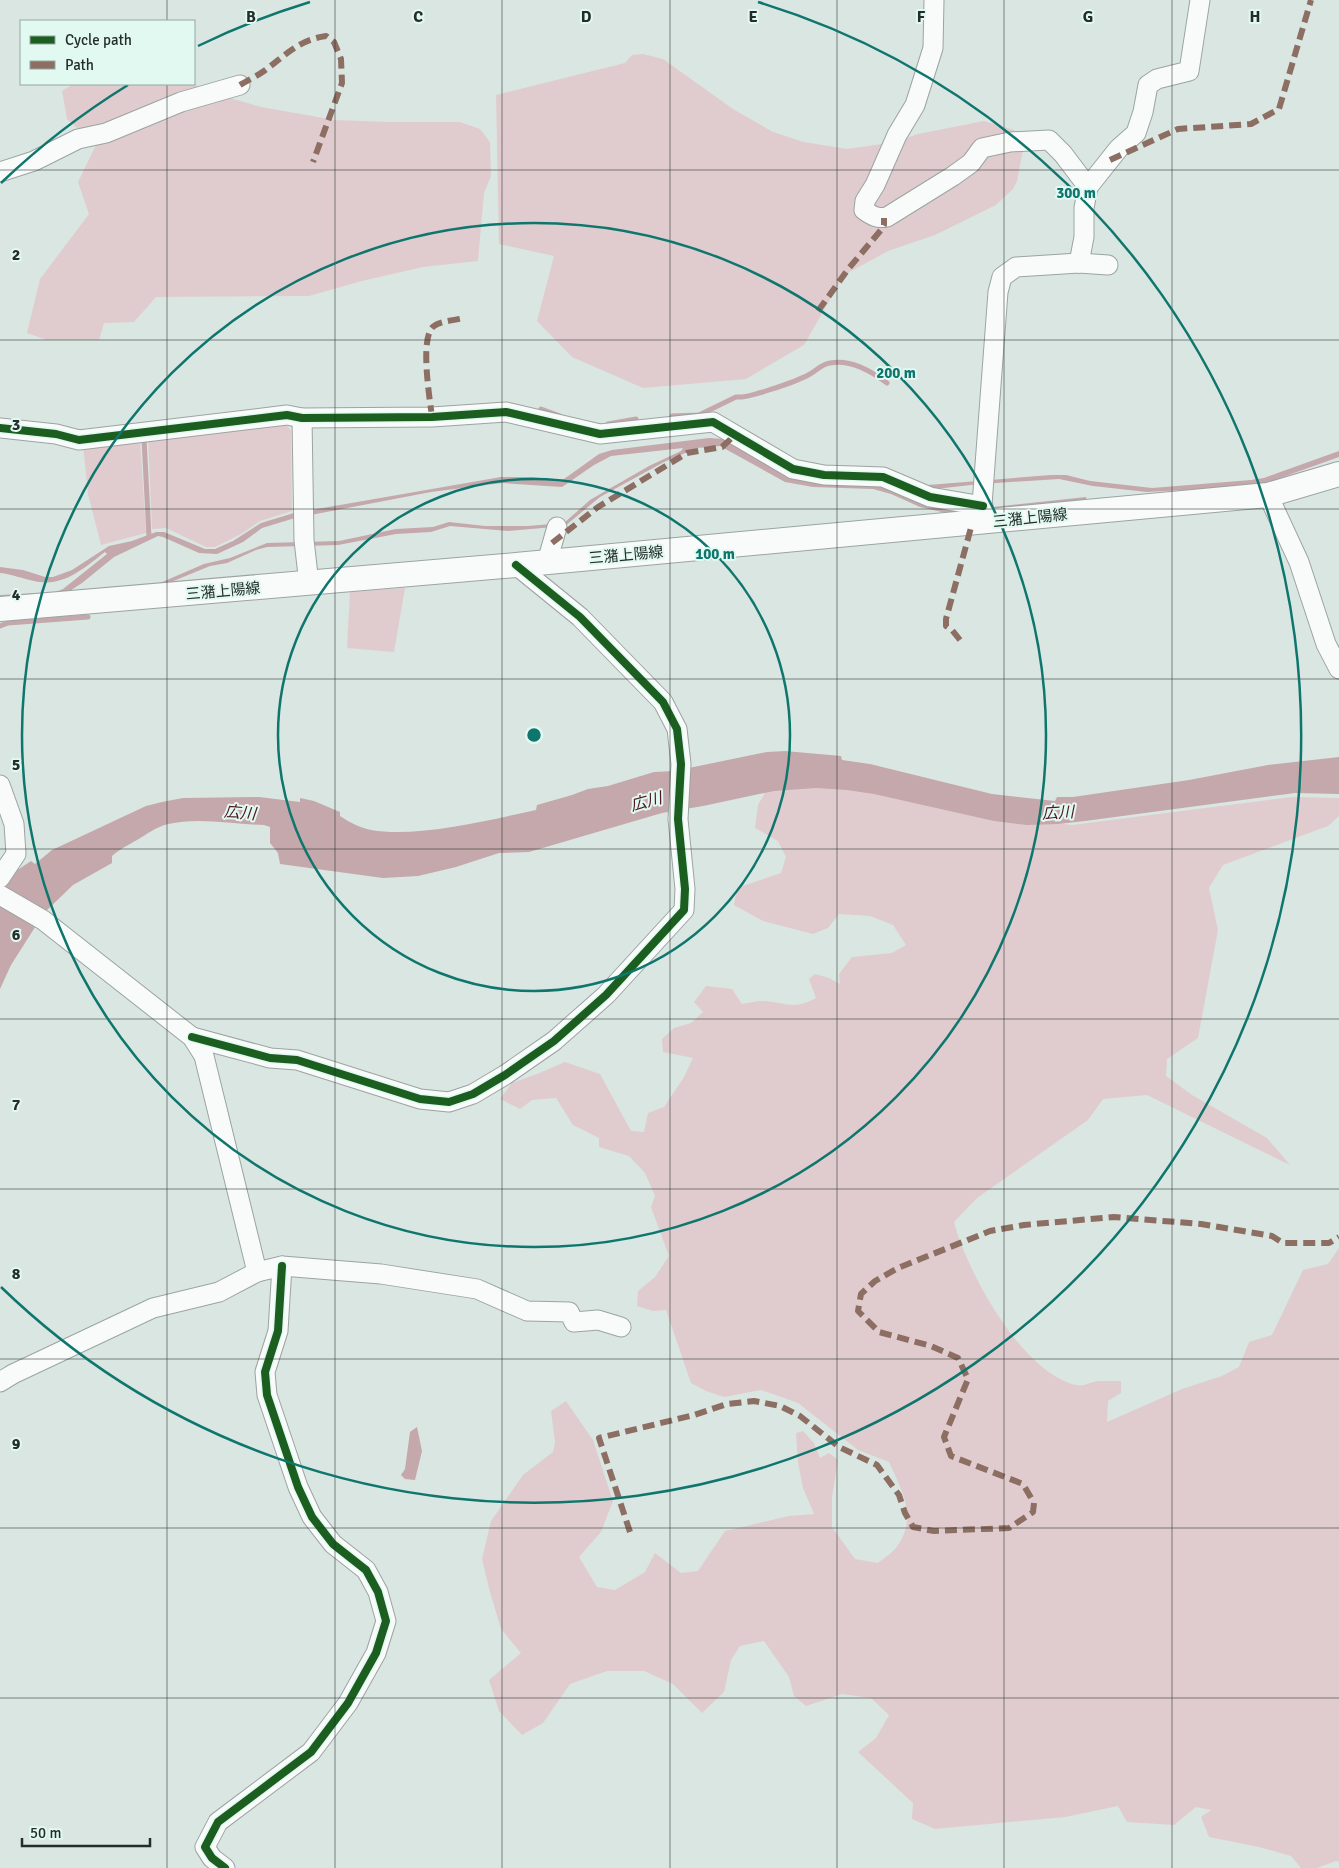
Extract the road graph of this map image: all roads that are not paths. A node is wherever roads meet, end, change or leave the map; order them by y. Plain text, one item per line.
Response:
1 (934, 0) edge
2 (1200, 0) edge
3 (240, 85) dead end
4 (0, 172) edge
5 (1088, 187) junction
6 (1079, 263) junction
7 (1108, 266) dead end
8 (302, 418) junction
9 (0, 428) edge
10 (1339, 474) edge
11 (1268, 495) junction
12 (981, 515) junction
13 (557, 527) dead end
14 (547, 562) junction
15 (516, 565) junction
16 (310, 584) junction
17 (0, 609) edge
18 (1339, 668) edge
19 (0, 785) edge
20 (0, 878) edge
21 (0, 895) edge
22 (192, 1037) junction
23 (282, 1266) junction
24 (257, 1272) junction
25 (621, 1327) dead end
26 (0, 1382) edge
27 (225, 1868) edge

1 - 5 street
2 - 5 street
3 - 4 street
5 - 6 street
6 - 7 street
6 - 12 street
8 - 9 street
8 - 12 street
8 - 16 street
10 - 11 main road, 三潴上陽線
11 - 12 main road, 三潴上陽線
11 - 18 street
12 - 14 main road, 三潴上陽線
13 - 14 street
14 - 15 main road, 三潴上陽線
15 - 16 main road, 三潴上陽線
15 - 22 street
16 - 17 main road, 三潴上陽線
19 - 20 street
21 - 22 street
22 - 24 street
23 - 24 street
23 - 25 street
23 - 27 street
24 - 26 street

